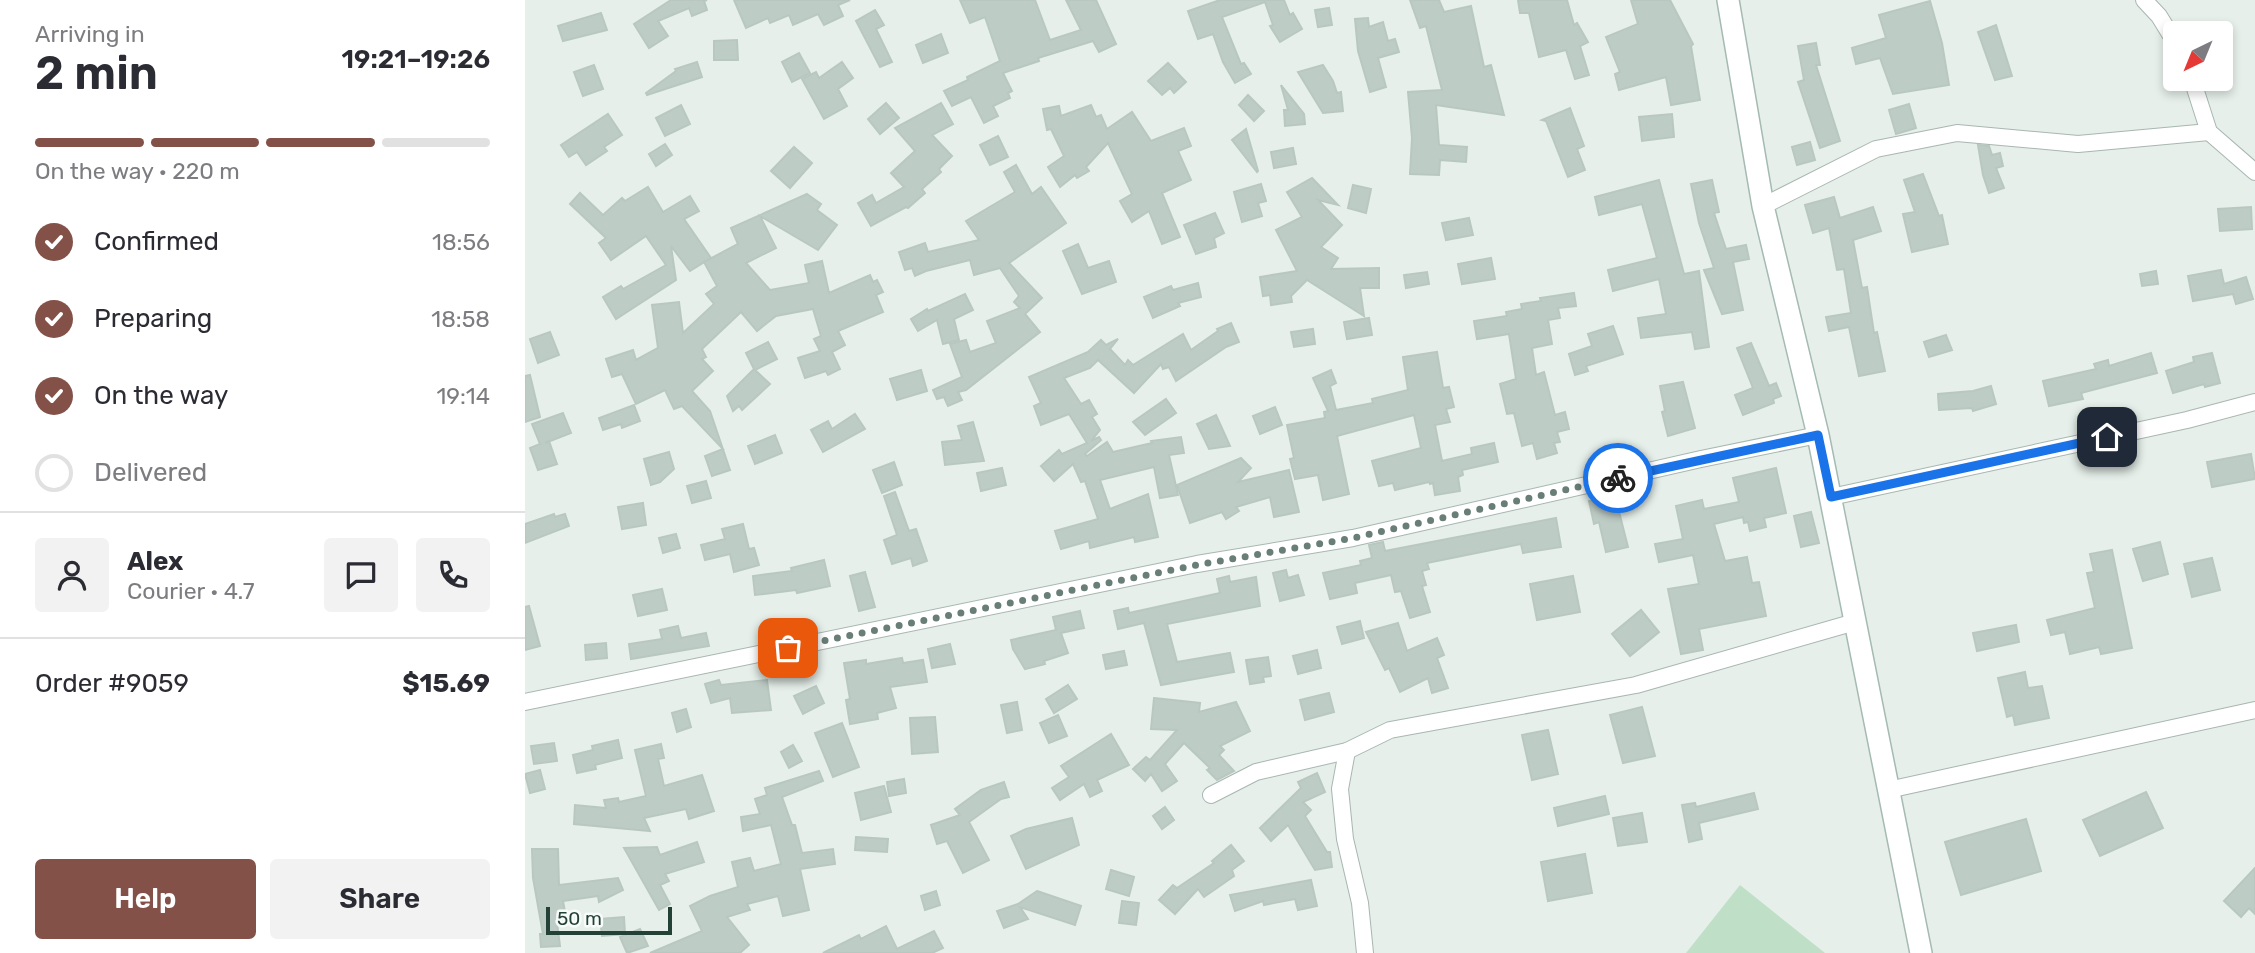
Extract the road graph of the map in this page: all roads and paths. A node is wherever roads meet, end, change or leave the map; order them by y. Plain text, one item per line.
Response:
1 (1728, 0) edge
2 (2144, 0) edge
3 (2163, 22) edge
4 (2196, 91) edge
5 (2209, 132) junction
6 (2255, 172) edge
7 (1763, 206) junction
8 (2255, 402) edge
9 (1818, 435) junction
10 (1831, 497) junction
11 (1855, 622) junction
12 (525, 702) edge
13 (2255, 710) edge
14 (1347, 751) junction
15 (1888, 790) junction
16 (1211, 795) dead end
17 (1365, 953) edge
18 (1921, 953) edge

1 - 7 main road
2 - 3 street
4 - 5 street
5 - 6 street
5 - 7 street
7 - 9 main road
8 - 10 street
9 - 10 main road
9 - 12 street
10 - 11 main road
11 - 14 street
11 - 15 main road
13 - 15 street
14 - 16 street
14 - 17 street
15 - 18 main road

